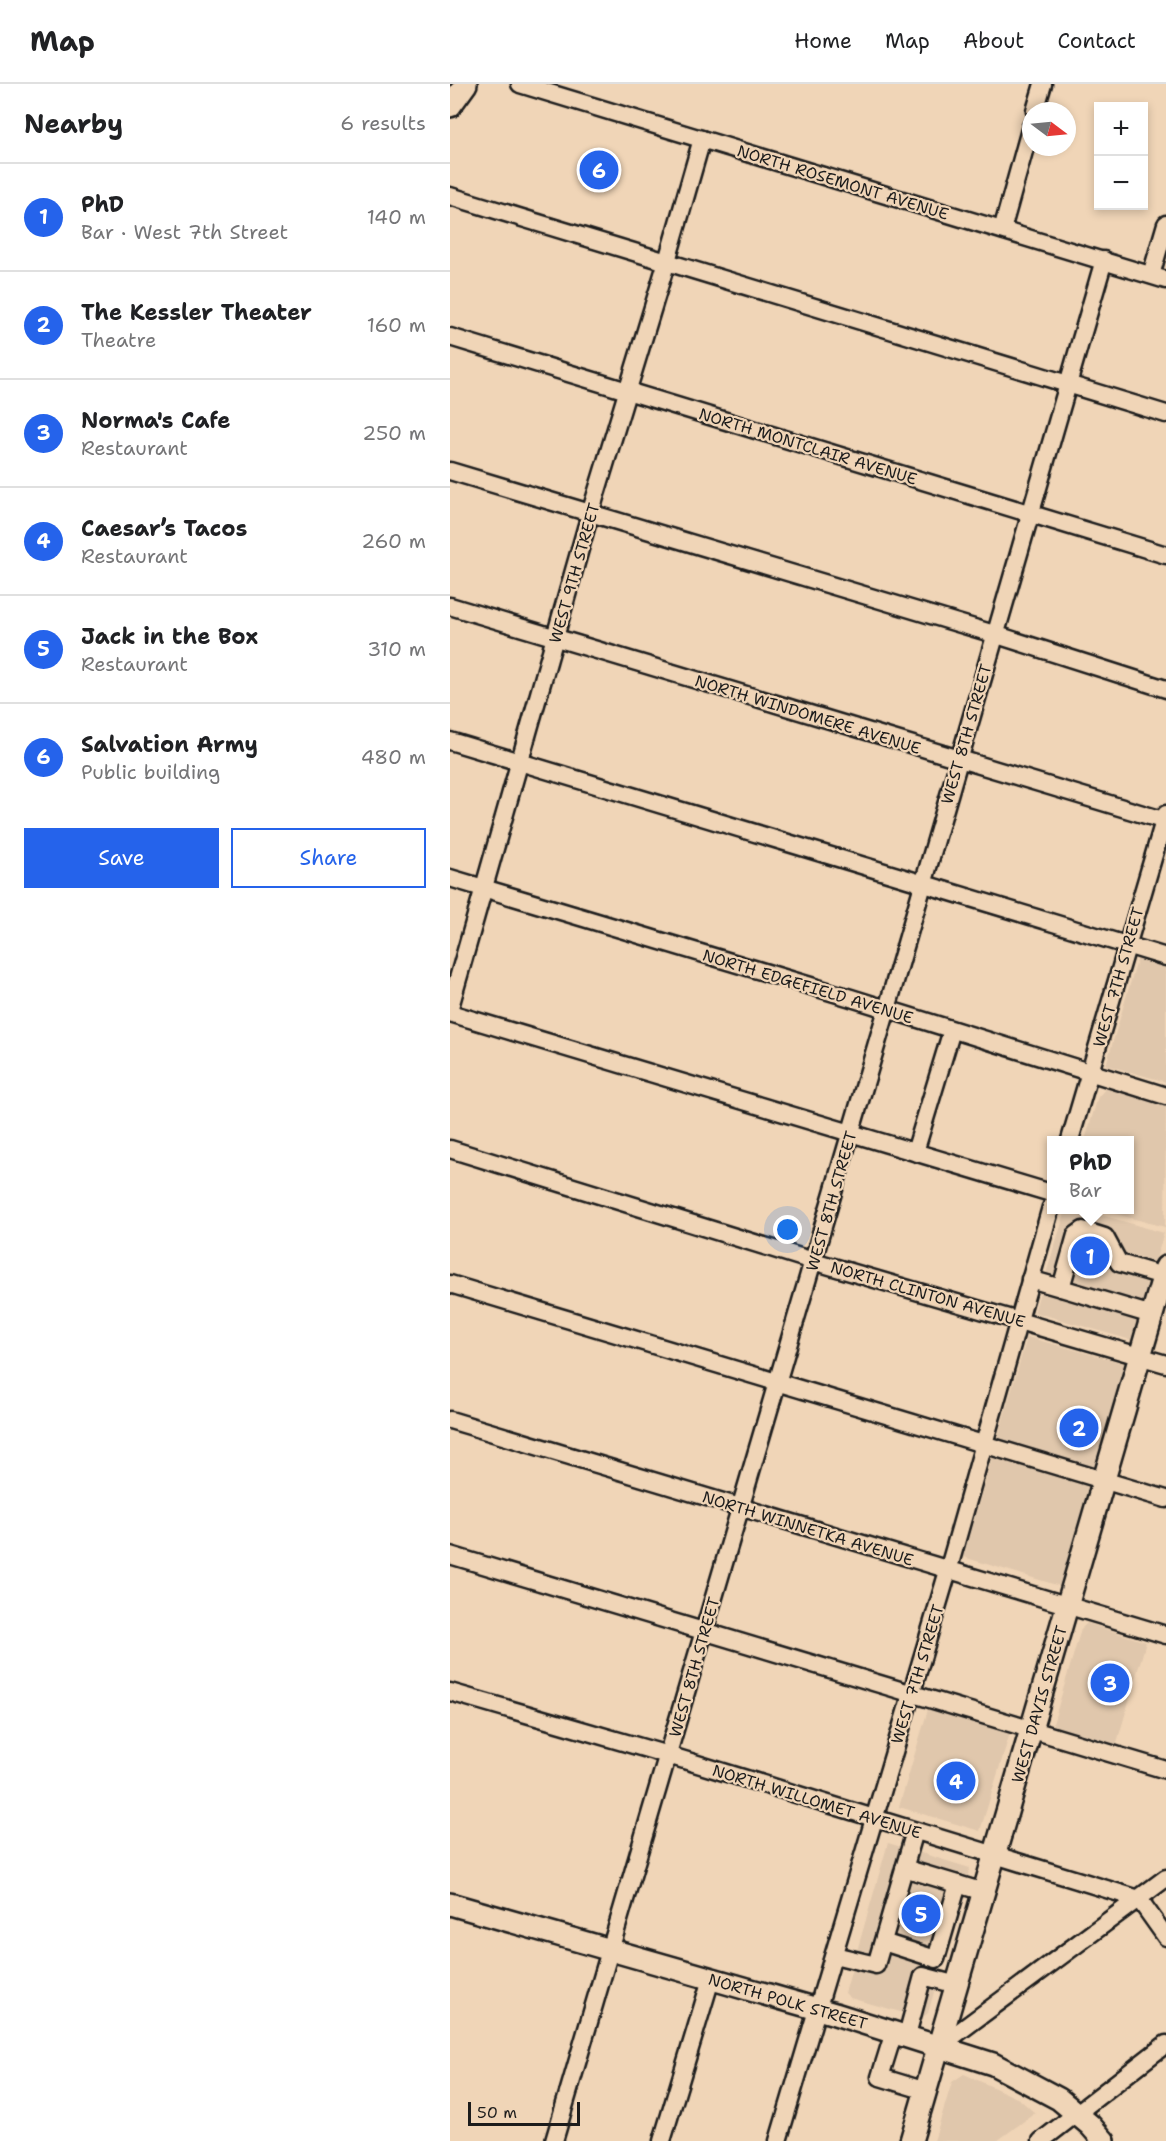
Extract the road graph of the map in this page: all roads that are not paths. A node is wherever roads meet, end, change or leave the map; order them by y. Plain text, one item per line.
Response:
1 (466, 84) edge
2 (520, 84) edge
3 (1043, 84) edge
4 (1038, 102) edge
5 (450, 106) edge
6 (702, 139) junction
7 (1023, 156) edge
8 (450, 196) edge
9 (1166, 224) edge
10 (1002, 230) junction
11 (1104, 260) junction
12 (667, 261) junction
13 (1158, 277) edge
14 (450, 337) edge
15 (1068, 384) junction
16 (627, 391) junction
17 (1166, 414) edge
18 (450, 471) edge
19 (1030, 513) junction
20 (590, 514) junction
21 (1166, 555) edge
22 (450, 606) edge
23 (994, 634) junction
24 (555, 639) junction
25 (1166, 688) edge
26 (450, 741) edge
27 (959, 759) junction
28 (519, 762) junction
29 (1165, 819) edge
30 (450, 878) edge
31 (923, 883) junction
32 (483, 888) junction
33 (1127, 945) junction
34 (1166, 957) edge
35 (450, 1007) edge
36 (887, 1009) junction
37 (450, 1013) edge
38 (952, 1030) junction
39 (1090, 1073) junction
40 (1166, 1096) edge
41 (850, 1133) junction
42 (1071, 1136) edge
43 (450, 1149) edge
44 (915, 1152) junction
45 (1047, 1192) edge
46 (1049, 1214) edge
47 (813, 1261) junction
48 (1165, 1271) edge
49 (1030, 1279) junction
50 (450, 1284) edge
51 (1061, 1288) junction
52 (1152, 1315) junction
53 (1018, 1320) junction
54 (1140, 1357) junction
55 (1166, 1364) edge
56 (777, 1383) junction
57 (450, 1420) edge
58 (984, 1445) junction
59 (1104, 1480) junction
60 (1166, 1499) edge
61 (741, 1507) junction
62 (450, 1555) edge
63 (948, 1570) junction
64 (1067, 1606) junction
65 (704, 1633) junction
66 (1166, 1635) edge
67 (450, 1692) edge
68 (911, 1694) junction
69 (1031, 1730) junction
70 (668, 1755) junction
71 (1166, 1770) edge
72 (874, 1818) junction
73 (915, 1831) junction
74 (995, 1855) junction
75 (904, 1868) junction
76 (1166, 1878) edge
77 (958, 1884) junction
78 (984, 1892) junction
79 (1139, 1899) junction
80 (450, 1904) edge
81 (1166, 1937) edge
82 (883, 1942) junction
83 (610, 1950) junction
84 (834, 1955) junction
85 (711, 1979) junction
86 (957, 1985) junction
87 (818, 2009) junction
88 (900, 2034) junction
89 (1166, 2044) edge
90 (940, 2046) junction
91 (926, 2091) junction
92 (1076, 2113) junction
93 (554, 2141) edge
94 (663, 2141) edge
95 (778, 2141) edge
96 (911, 2141) edge
97 (1041, 2141) edge
98 (1104, 2141) edge

1 - 5 main road
2 - 6 street, NORTH ROSEMONT AVENUE
3 - 4 street
6 - 10 street, NORTH ROSEMONT AVENUE
6 - 12 street, WEST 9TH STREET
7 - 10 street
8 - 12 street
9 - 13 street
10 - 11 street, NORTH ROSEMONT AVENUE
11 - 13 street, NORTH ROSEMONT AVENUE
11 - 15 street, WEST 8TH STREET
12 - 15 street
12 - 16 street, WEST 9TH STREET
14 - 16 street, NORTH MONTCLAIR AVENUE
15 - 17 street
15 - 19 street, WEST 8TH STREET
16 - 19 street, NORTH MONTCLAIR AVENUE
16 - 20 street, WEST 9TH STREET
18 - 20 street
19 - 21 street, NORTH MONTCLAIR AVENUE
19 - 23 street, WEST 8TH STREET
20 - 23 street
20 - 24 street, WEST 9TH STREET
22 - 24 street, NORTH WINDOMERE AVENUE
23 - 25 street
23 - 27 street, WEST 8TH STREET
24 - 27 street, NORTH WINDOMERE AVENUE
24 - 28 street, WEST 9TH STREET
26 - 28 street
27 - 29 street, NORTH WINDOMERE AVENUE
27 - 31 street, WEST 8TH STREET
28 - 31 street
28 - 32 street, WEST 9TH STREET
29 - 33 street, WEST 7TH STREET
30 - 32 street, NORTH EDGEFIELD AVENUE
31 - 33 street
31 - 36 street, WEST 8TH STREET
32 - 35 street, WEST 9TH STREET
32 - 36 street, NORTH EDGEFIELD AVENUE
33 - 34 street
33 - 39 street, WEST 7TH STREET
36 - 38 street, NORTH EDGEFIELD AVENUE
36 - 41 street, WEST 8TH STREET
37 - 41 street
38 - 39 street, NORTH EDGEFIELD AVENUE
38 - 44 street
39 - 40 street, NORTH EDGEFIELD AVENUE
39 - 42 street, WEST 7TH STREET
41 - 44 street
41 - 47 street, WEST 8TH STREET
43 - 47 street, NORTH CLINTON AVENUE
44 - 45 street
46 - 49 street, WEST 7TH STREET
47 - 53 street, NORTH CLINTON AVENUE
47 - 56 street, WEST 8TH STREET
48 - 51 street
48 - 52 main road, WEST DAVIS STREET
49 - 51 street
49 - 53 street, WEST 7TH STREET
50 - 56 street
51 - 52 street
52 - 54 main road, WEST DAVIS STREET
53 - 54 street, NORTH CLINTON AVENUE
53 - 58 street, WEST 7TH STREET
54 - 55 street, NORTH CLINTON AVENUE
54 - 59 main road, WEST DAVIS STREET
56 - 58 street
56 - 61 street, WEST 8TH STREET
57 - 61 street, NORTH WINNETKA AVENUE
58 - 59 street
58 - 63 street, WEST 7TH STREET
59 - 60 street
59 - 64 main road, WEST DAVIS STREET
61 - 63 street, NORTH WINNETKA AVENUE
61 - 65 street, WEST 8TH STREET
62 - 65 street
63 - 64 street, NORTH WINNETKA AVENUE
63 - 68 street, WEST 7TH STREET
64 - 66 street, NORTH WINNETKA AVENUE
64 - 69 main road, WEST DAVIS STREET
65 - 68 street
65 - 70 street, WEST 8TH STREET
67 - 70 street, NORTH WILLOMET AVENUE
68 - 69 street
68 - 72 street, WEST 7TH STREET
69 - 71 street
69 - 74 main road, WEST DAVIS STREET
70 - 72 street, NORTH WILLOMET AVENUE
70 - 83 street, WEST 8TH STREET
72 - 73 street, NORTH WILLOMET AVENUE
72 - 84 street, WEST 7TH STREET
73 - 74 street, NORTH WILLOMET AVENUE
73 - 75 street
74 - 78 main road, WEST DAVIS STREET
74 - 79 street, NORTH WILLOMET AVENUE
75 - 77 street
75 - 82 street
76 - 79 street
77 - 78 street
77 - 82 street
78 - 86 main road, WEST DAVIS STREET
79 - 81 street
79 - 90 street
80 - 83 main road, NORTH POLK STREET
82 - 84 street
83 - 85 main road, NORTH POLK STREET
83 - 93 street, WEST 8TH STREET
84 - 87 street, WEST 7TH STREET
85 - 87 main road, NORTH POLK STREET
85 - 94 street
86 - 88 street
86 - 90 main road, WEST DAVIS STREET
87 - 88 main road, NORTH POLK STREET
87 - 95 street, WEST 7TH STREET
88 - 90 main road, NORTH POLK STREET
88 - 91 street
89 - 92 street
90 - 91 main road, WEST DAVIS STREET
90 - 92 main road, NORTH POLK STREET
91 - 96 main road, WEST DAVIS STREET
92 - 97 street
92 - 98 main road, NORTH POLK STREET

